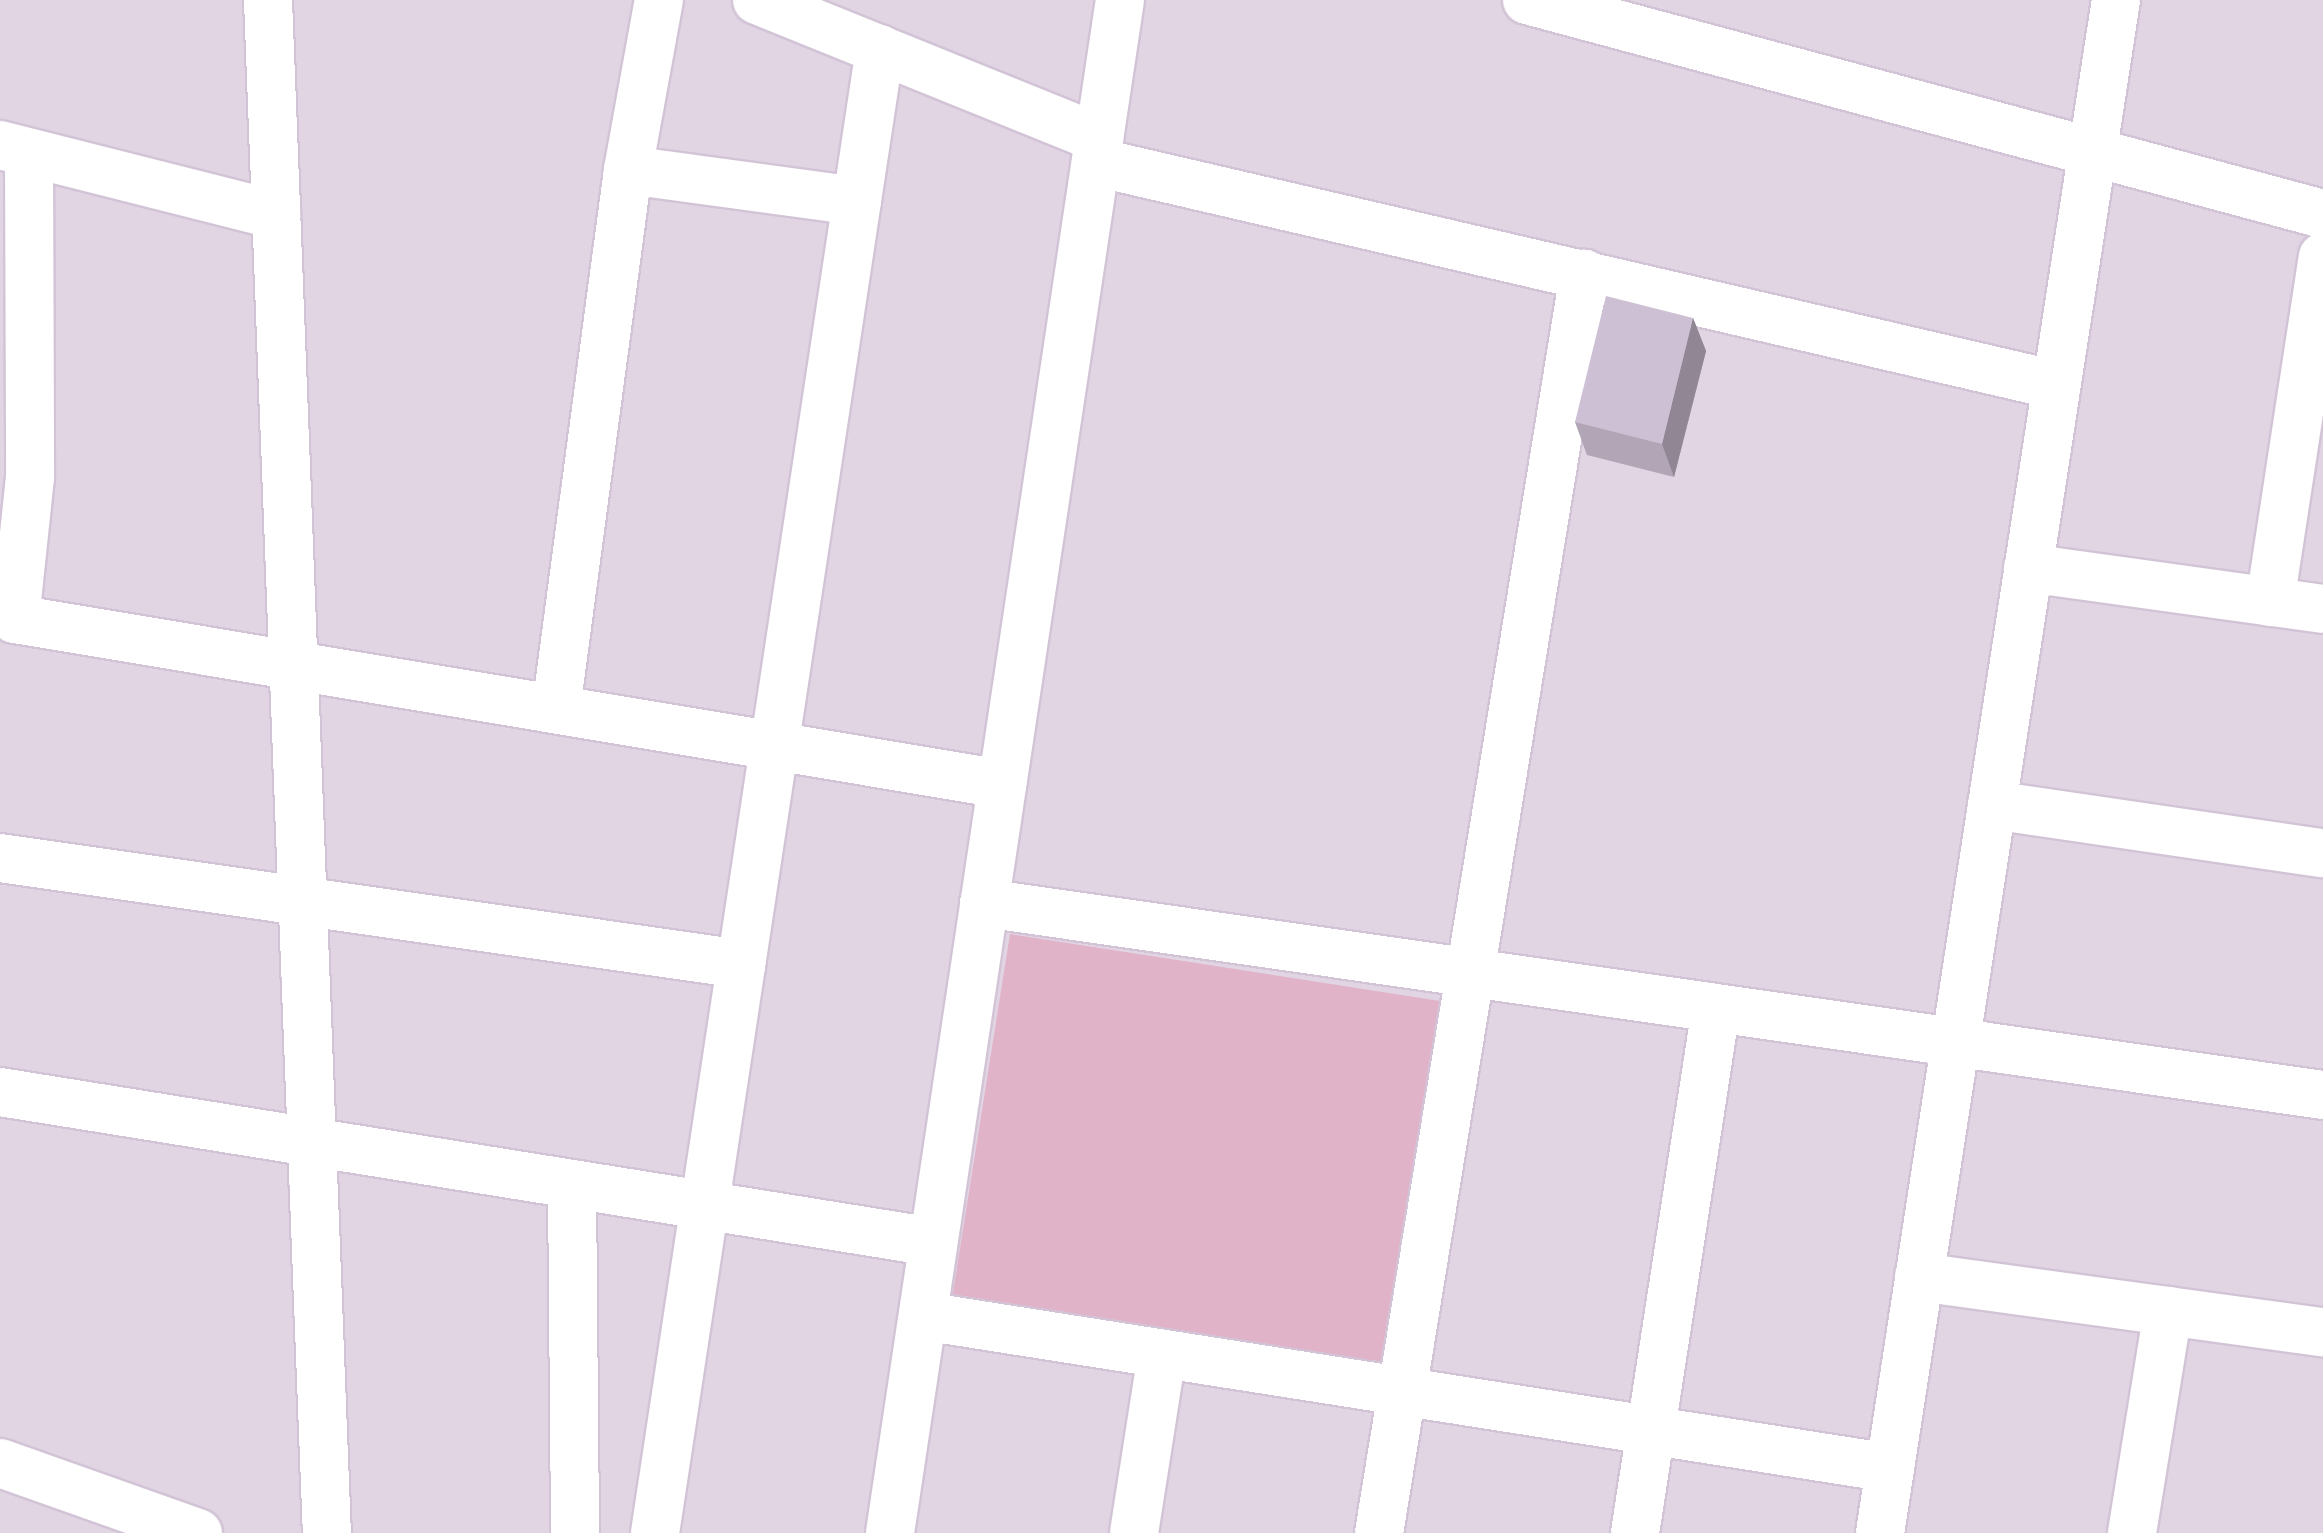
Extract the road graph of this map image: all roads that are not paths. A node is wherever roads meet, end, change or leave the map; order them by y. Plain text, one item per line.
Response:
1 (268, 0) edge
2 (660, 0) edge
3 (757, 0) edge
4 (1120, 0) edge
5 (1527, 0) edge
6 (2116, 0) edge
7 (880, 49) junction
8 (14, 149) edge
9 (1098, 150) junction
10 (2092, 152) junction
11 (628, 170) junction
12 (857, 201) junction
13 (2323, 214) edge
14 (276, 215) junction
15 (14, 243) edge
16 (2323, 257) edge
17 (1584, 274) junction
18 (2056, 384) junction
19 (2028, 568) junction
20 (2270, 602) junction
21 (2323, 609) edge
22 (294, 667) junction
23 (556, 709) junction
24 (775, 746) junction
25 (1002, 784) junction
26 (1992, 805) junction
27 (2323, 853) edge
28 (0, 858) edge
29 (303, 902) junction
30 (984, 903) junction
31 (741, 964) junction
32 (1470, 973) junction
33 (1716, 1008) junction
34 (1955, 1042) junction
35 (0, 1092) edge
36 (2323, 1095) edge
37 (312, 1142) junction
38 (572, 1184) junction
39 (705, 1205) junction
40 (933, 1242) junction
41 (1919, 1277) junction
42 (2168, 1311) junction
43 (922, 1316) junction
44 (2323, 1332) edge
45 (1162, 1354) junction
46 (1402, 1391) junction
47 (1650, 1430) junction
48 (0, 1463) edge
49 (1890, 1468) junction
50 (198, 1533) edge
51 (327, 1533) edge
52 (575, 1533) edge
53 (655, 1533) edge
54 (890, 1533) edge
55 (1134, 1533) edge
56 (1378, 1533) edge
57 (1634, 1533) edge
58 (1880, 1533) edge
59 (2132, 1533) edge

1 - 14 street
2 - 11 street
3 - 7 street
4 - 9 street
5 - 10 street
6 - 10 street
7 - 9 street
7 - 12 street
8 - 14 street
8 - 15 street
9 - 17 street
9 - 25 street
10 - 13 street
10 - 18 street
11 - 12 street
11 - 23 street
12 - 24 street
14 - 22 street
15 - 22 street
16 - 20 street
17 - 18 street
17 - 32 street
18 - 19 street
19 - 20 street
19 - 26 street
20 - 21 street
22 - 23 street
22 - 29 street
23 - 24 street
24 - 25 street
24 - 31 street
25 - 30 street
26 - 27 street
26 - 34 street
28 - 29 street
29 - 31 street
29 - 37 street
30 - 32 street
30 - 40 street
31 - 39 street
32 - 33 street
32 - 46 street
33 - 34 street
33 - 47 street
34 - 36 street
34 - 41 street
35 - 37 street
37 - 38 street
37 - 51 street
38 - 39 street
38 - 52 street
39 - 40 street
39 - 53 street
40 - 43 street
41 - 42 street
41 - 49 street
42 - 44 street
42 - 59 street
43 - 45 street
43 - 54 street
45 - 46 street
45 - 55 street
46 - 47 street
46 - 56 street
47 - 49 street
47 - 57 street
48 - 50 street
49 - 58 street

